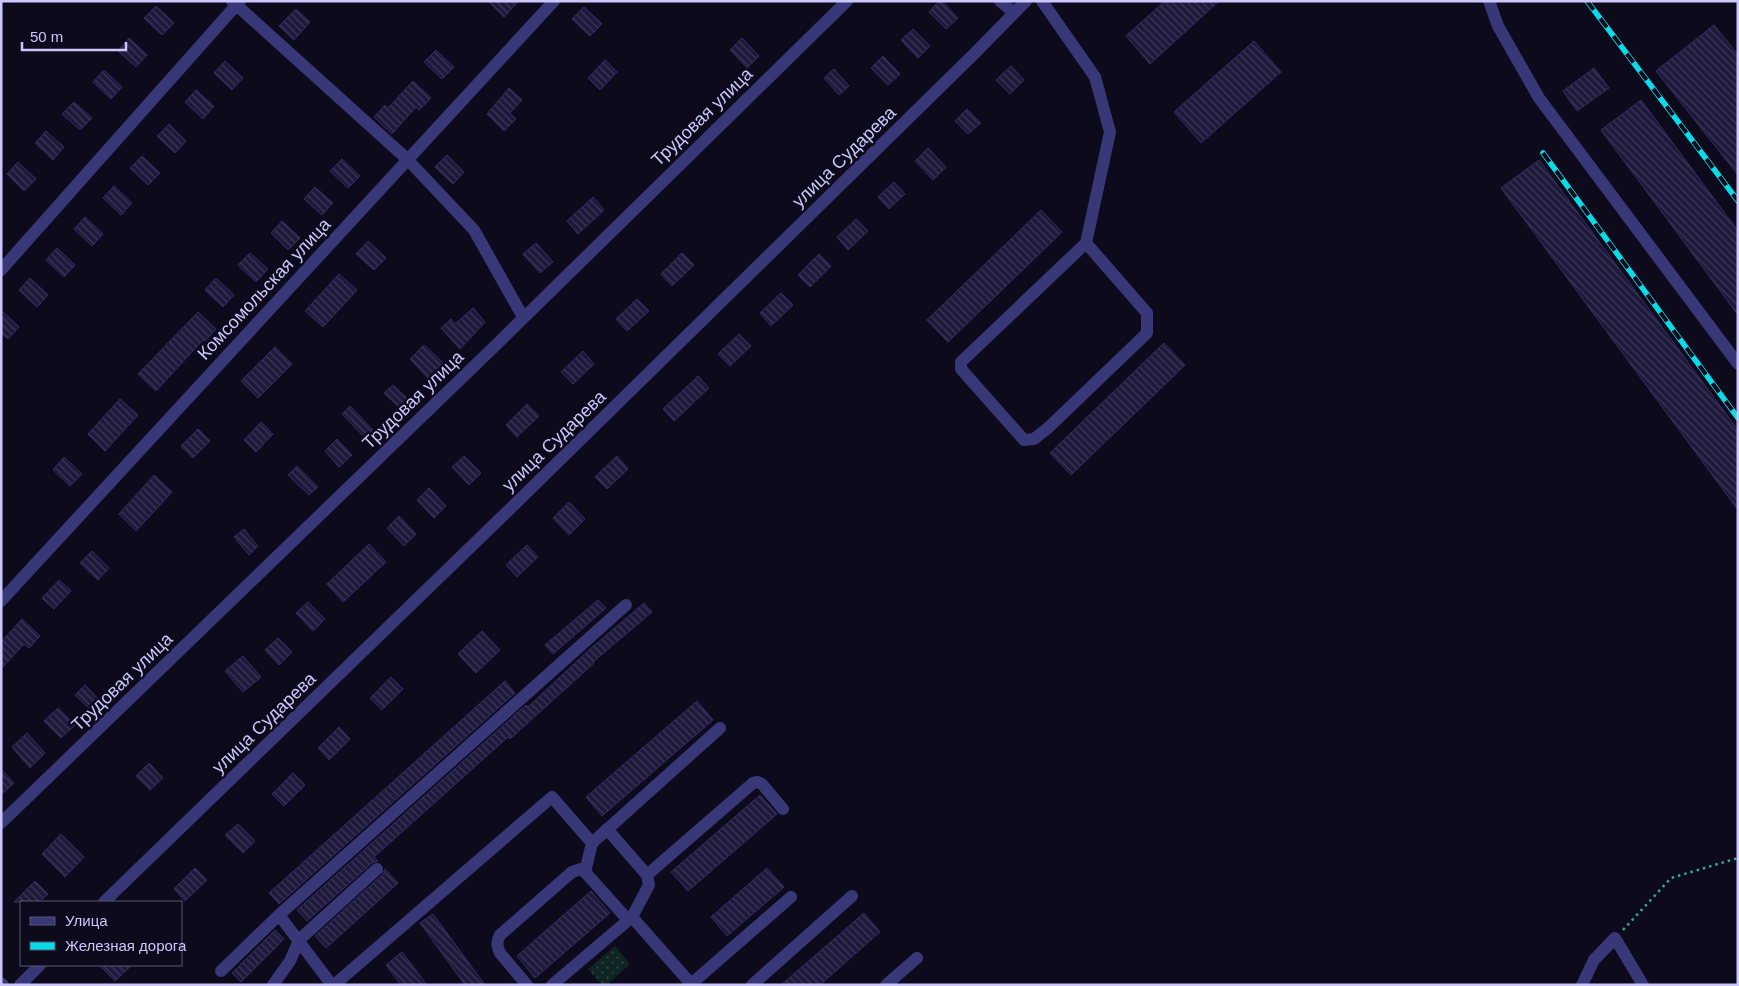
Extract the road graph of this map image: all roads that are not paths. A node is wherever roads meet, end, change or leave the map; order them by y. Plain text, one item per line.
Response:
1 (554, 1) edge
2 (847, 1) edge
3 (1000, 1) edge
4 (1026, 1) edge
5 (1042, 1) edge
6 (1488, 1) edge
7 (236, 3) edge
8 (1014, 13) junction
9 (407, 159) junction
10 (1086, 243) junction
11 (1, 270) edge
12 (522, 316) junction
13 (1738, 364) edge
14 (1, 600) edge
15 (626, 605) dead end
16 (720, 728) dead end
17 (784, 809) dead end
18 (1, 822) edge
19 (607, 829) junction
20 (592, 842) junction
21 (377, 869) dead end
22 (585, 872) junction
23 (647, 875) junction
24 (852, 896) dead end
25 (791, 897) dead end
26 (105, 901) edge
27 (279, 915) junction
28 (630, 919) junction
29 (299, 940) junction
30 (917, 958) dead end
31 (39, 966) edge
32 (221, 971) dead end
33 (555, 984) edge
34 (691, 984) edge
35 (20, 985) edge
36 (273, 985) edge
37 (333, 985) edge
38 (527, 985) edge
39 (752, 985) edge
40 (886, 985) edge
41 (1582, 985) edge
42 (1643, 985) edge

1 - 9 street, Комсомольская улица
2 - 12 street, Трудовая улица
3 - 8 street
4 - 8 street, улица Сударева
5 - 10 street
6 - 13 street
7 - 9 street
7 - 11 street
8 - 26 street, улица Сударева
9 - 12 street
9 - 14 street, Комсомольская улица
10 - 10 street
12 - 18 street, Трудовая улица
15 - 27 street
16 - 19 street
17 - 23 street
19 - 20 street
19 - 23 street
20 - 22 street
20 - 37 street
21 - 29 street
22 - 28 street
22 - 38 street
23 - 28 street
24 - 39 street
25 - 34 street
27 - 29 street
27 - 32 street
28 - 33 street
28 - 34 street
29 - 36 street
29 - 37 street
30 - 40 street
31 - 35 street
41 - 42 street

